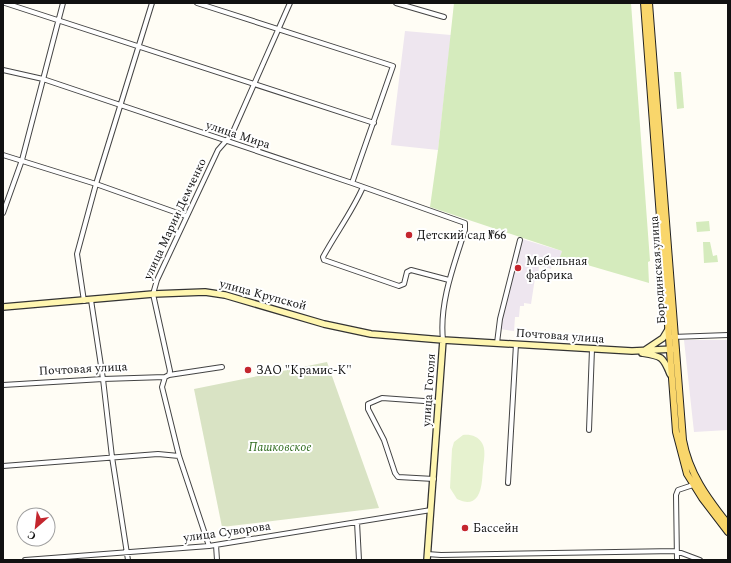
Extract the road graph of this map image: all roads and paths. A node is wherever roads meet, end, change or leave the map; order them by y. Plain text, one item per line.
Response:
1 (5, 3) edge
2 (63, 3) edge
3 (152, 3) edge
4 (197, 3) edge
5 (290, 3) edge
6 (396, 3) edge
7 (644, 3) edge
8 (649, 3) edge
9 (444, 18) dead end
10 (58, 19) junction
11 (279, 30) junction
12 (139, 45) junction
13 (3, 70) edge
14 (43, 79) junction
15 (255, 84) junction
16 (120, 106) junction
17 (374, 123) junction
18 (226, 142) junction
19 (3, 156) edge
20 (22, 160) junction
21 (352, 183) junction
22 (96, 184) junction
23 (364, 187) junction
24 (3, 213) edge
25 (186, 216) junction
26 (465, 223) joint
27 (520, 240) dead end
28 (450, 280) junction
29 (153, 294) junction
30 (90, 300) junction
31 (84, 301) junction
32 (3, 307) edge
33 (669, 327) junction
34 (728, 335) edge
35 (672, 337) junction
36 (443, 340) junction
37 (497, 343) junction
38 (516, 344) junction
39 (592, 349) junction
40 (672, 349) junction
41 (644, 350) junction
42 (632, 351) junction
43 (222, 367) dead end
44 (167, 376) junction
45 (671, 376) junction
46 (103, 378) junction
47 (3, 385) edge
48 (438, 402) junction
49 (589, 430) dead end
50 (179, 456) junction
51 (112, 457) junction
52 (3, 466) edge
53 (434, 479) junction
54 (508, 483) dead end
55 (693, 485) junction
56 (431, 510) junction
57 (357, 522) junction
58 (728, 524) edge
59 (728, 532) edge
60 (216, 545) junction
61 (209, 546) junction
62 (676, 551) junction
63 (127, 552) junction
64 (427, 557) edge
65 (25, 560) edge
66 (128, 560) edge
67 (217, 560) edge
68 (359, 560) edge
69 (677, 560) edge
70 (700, 560) edge

1 - 10 street
2 - 10 street
3 - 12 street
4 - 11 street
5 - 11 street, улица Марии Демченко
6 - 9 street
7 - 33 main road, Бородинская улица
8 - 35 main road, Бородинская улица
10 - 12 street
10 - 14 street
11 - 15 street, улица Марии Демченко
11 - 17 street
12 - 15 street
12 - 16 street
13 - 14 street, улица Мира
14 - 16 street, улица Мира
14 - 20 street
15 - 17 street
15 - 18 street, улица Марии Демченко
16 - 18 street, улица Мира
16 - 22 street
17 - 21 street
18 - 21 street, улица Мира
18 - 25 street, улица Марии Демченко
19 - 20 street
20 - 22 street
20 - 24 street
21 - 23 street, улица Мира
22 - 25 street
22 - 31 street
23 - 26 street, улица Мира
23 - 28 street
25 - 29 street, улица Марии Демченко
26 - 28 street, улица Гоголя
27 - 37 street
28 - 36 street, улица Гоголя
29 - 30 street, улица Крупской
29 - 36 street, улица Крупской
29 - 44 street, улица Марии Демченко
30 - 31 street, улица Крупской
30 - 46 street
31 - 32 street, улица Крупской
33 - 35 main road, Бородинская улица
33 - 41 street
34 - 35 street
35 - 40 main road, Бородинская улица
36 - 37 street, Почтовая улица
36 - 48 street, улица Гоголя
37 - 38 street, Почтовая улица
38 - 39 street, Почтовая улица
38 - 54 street
39 - 42 street, Почтовая улица
39 - 49 street
40 - 41 street, Почтовая улица
40 - 45 main road, Бородинская улица
40 - 58 main road, Бородинская улица
41 - 42 street, Почтовая улица
42 - 45 street
43 - 44 street, Почтовая улица
44 - 46 street, Почтовая улица
44 - 50 street, улица Марии Демченко
45 - 55 main road, Бородинская улица
46 - 47 street, Почтовая улица
46 - 51 street
48 - 53 street, улица Гоголя
48 - 53 street
50 - 51 street
50 - 61 street, улица Марии Демченко
51 - 52 street
51 - 63 street
53 - 56 street, улица Гоголя
55 - 59 main road, Бородинская улица
55 - 62 street
56 - 57 street, улица Суворова
56 - 64 street, улица Гоголя
57 - 60 street, улица Суворова
57 - 68 street
60 - 61 street, улица Суворова
60 - 67 street
61 - 63 street, улица Суворова
62 - 64 street
62 - 69 street
62 - 70 street
63 - 65 street, улица Суворова
63 - 66 street

